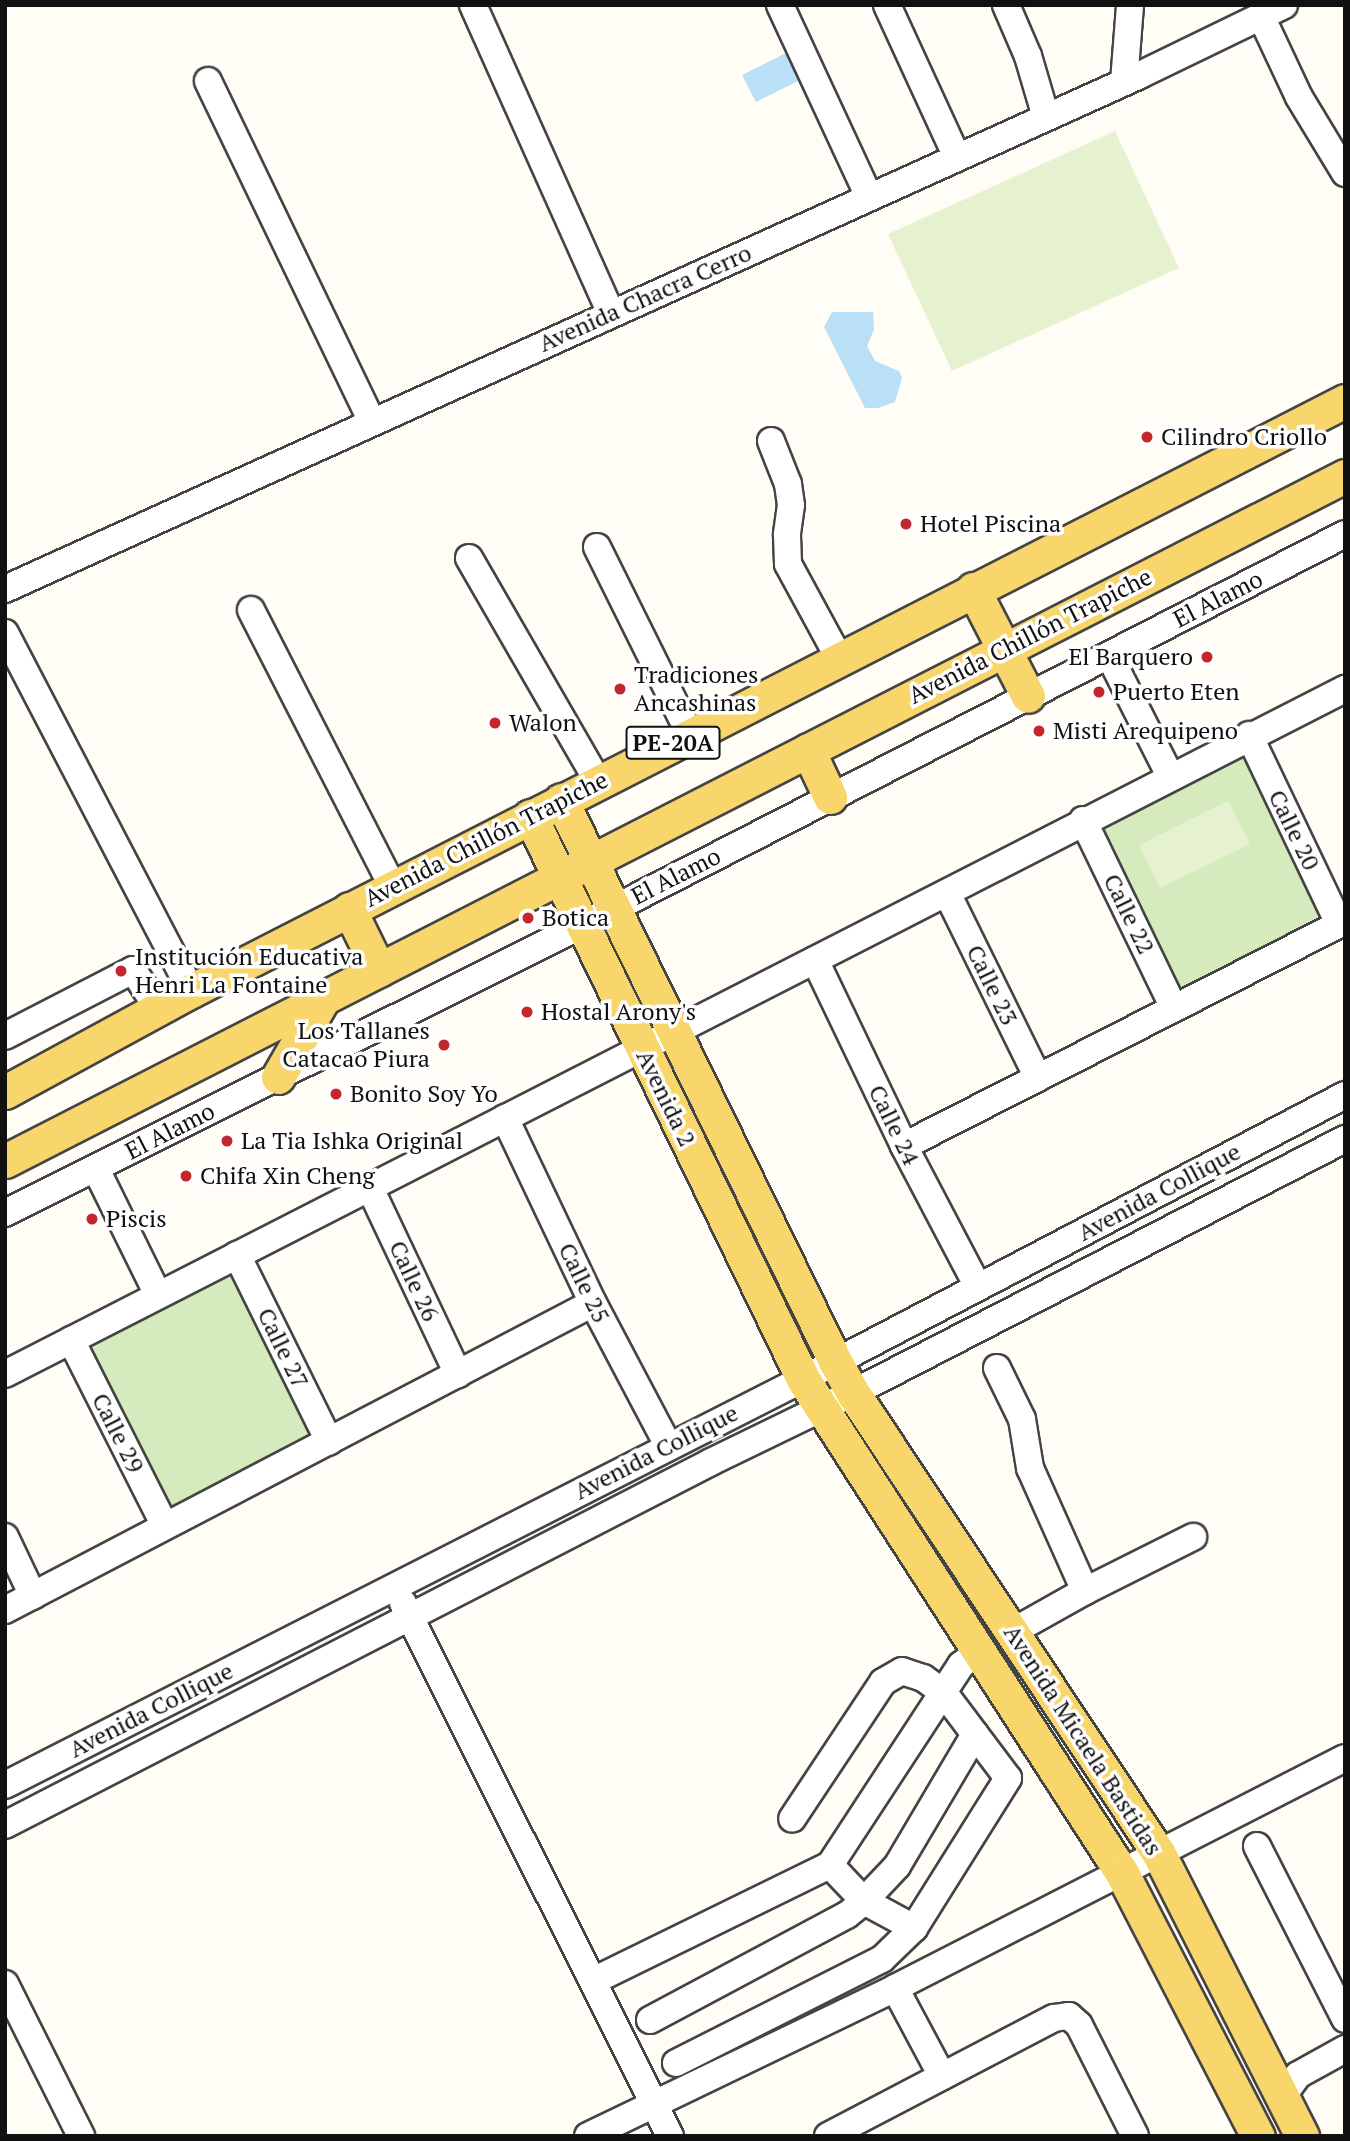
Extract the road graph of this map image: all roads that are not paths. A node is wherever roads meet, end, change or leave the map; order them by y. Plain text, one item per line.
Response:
1 (473, 5) edge
2 (780, 5) edge
3 (887, 5) edge
4 (1006, 5) edge
5 (1130, 5) edge
6 (1273, 11) edge
7 (208, 81) dead end
8 (1124, 82) junction
9 (1046, 117) junction
10 (957, 157) junction
11 (1345, 173) edge
12 (869, 197) junction
13 (611, 313) junction
14 (1345, 401) edge
15 (372, 422) junction
16 (771, 441) dead end
17 (1345, 476) edge
18 (1345, 534) edge
19 (597, 547) dead end
20 (470, 558) dead end
21 (5, 589) edge
22 (973, 589) junction
23 (251, 610) dead end
24 (5, 633) edge
25 (1004, 649) junction
26 (1108, 655) junction
27 (839, 658) junction
28 (1345, 689) edge
29 (1028, 696) junction
30 (690, 734) junction
31 (1249, 736) junction
32 (808, 750) junction
33 (1170, 776) junction
34 (598, 781) junction
35 (830, 797) junction
36 (561, 800) junction
37 (530, 816) junction
38 (1083, 820) junction
39 (591, 860) junction
40 (559, 877) junction
41 (393, 887) junction
42 (947, 893) junction
43 (614, 907) junction
44 (349, 909) junction
45 (1342, 923) edge
46 (582, 925) junction
47 (815, 960) junction
48 (379, 970) junction
49 (191, 991) junction
50 (323, 999) junction
51 (1174, 1008) junction
52 (159, 1010) junction
53 (674, 1032) junction
54 (5, 1036) edge
55 (642, 1049) junction
56 (278, 1077) junction
57 (1038, 1078) junction
58 (5, 1092) edge
59 (1325, 1106) edge
60 (505, 1118) junction
61 (1345, 1139) edge
62 (904, 1146) junction
63 (5, 1161) edge
64 (96, 1168) junction
65 (370, 1188) junction
66 (5, 1213) edge
67 (237, 1255) junction
68 (978, 1287) junction
69 (158, 1295) junction
70 (593, 1303) junction
71 (71, 1340) junction
72 (835, 1361) junction
73 (996, 1368) dead end
74 (5, 1374) edge
75 (458, 1374) junction
76 (803, 1379) junction
77 (853, 1393) junction
78 (820, 1409) junction
79 (329, 1441) junction
80 (668, 1445) junction
81 (906, 1474) junction
82 (879, 1497) junction
83 (165, 1526) junction
84 (5, 1537) edge
85 (1193, 1537) dead end
86 (394, 1586) junction
87 (1085, 1591) junction
88 (33, 1596) junction
89 (5, 1610) edge
90 (410, 1617) junction
91 (1012, 1632) junction
92 (979, 1651) junction
93 (944, 1693) junction
94 (975, 1734) junction
95 (1345, 1758) edge
96 (5, 1785) edge
97 (792, 1819) dead end
98 (5, 1825) edge
99 (1257, 1846) dead end
100 (1159, 1854) junction
101 (830, 1866) junction
102 (1122, 1873) junction
103 (864, 1901) junction
104 (914, 1928) junction
105 (593, 1981) junction
106 (5, 1984) edge
107 (895, 1988) junction
108 (1345, 2018) edge
109 (650, 2020) dead end
110 (1345, 2049) edge
111 (676, 2063) dead end
112 (942, 2076) junction
113 (1282, 2097) junction
114 (654, 2103) junction
115 (1252, 2126) edge
116 (81, 2136) edge
117 (587, 2136) edge
118 (670, 2136) edge
119 (828, 2136) edge
120 (1135, 2136) edge
121 (1302, 2136) edge

1 - 13 street
2 - 12 street
3 - 10 street
4 - 9 street
5 - 8 street
6 - 8 street, Avenida Chacra Cerro
6 - 11 street
7 - 15 street
8 - 9 street, Avenida Chacra Cerro
9 - 10 street, Avenida Chacra Cerro
10 - 12 street, Avenida Chacra Cerro
12 - 13 street, Avenida Chacra Cerro
13 - 15 street, Avenida Chacra Cerro
14 - 22 main road, Avenida Chillón Trapiche / PE-20A
15 - 21 street, Avenida Chacra Cerro
16 - 27 street
17 - 25 main road, Avenida Chillón Trapiche / PE-20A
18 - 26 street, El Alamo
19 - 30 street
20 - 34 street
22 - 25 main road
22 - 27 main road, Avenida Chillón Trapiche / PE-20A
23 - 41 street
24 - 49 street
25 - 29 main road
25 - 32 main road, Avenida Chillón Trapiche / PE-20A
26 - 29 street, El Alamo
26 - 33 street
27 - 30 main road, Avenida Chillón Trapiche / PE-20A
28 - 31 street
29 - 35 street, El Alamo
30 - 34 main road, Avenida Chillón Trapiche / PE-20A
31 - 33 street
31 - 45 street, Calle 20
32 - 35 main road
32 - 39 main road, Avenida Chillón Trapiche / PE-20A
33 - 38 street
34 - 36 main road, Avenida Chillón Trapiche / PE-20A
35 - 43 street, El Alamo
36 - 37 main road, Avenida Chillón Trapiche / PE-20A
36 - 39 main road, Avenida 2
37 - 40 main road, Avenida 2
37 - 41 main road, Avenida Chillón Trapiche / PE-20A
38 - 42 street
38 - 51 street, Calle 22
39 - 40 main road, Avenida Chillón Trapiche / PE-20A
39 - 43 main road, Avenida 2
40 - 46 main road, Avenida 2
40 - 48 main road, Avenida Chillón Trapiche / PE-20A
41 - 44 main road, Avenida Chillón Trapiche / PE-20A
42 - 47 street
42 - 57 street, Calle 23
43 - 46 street, El Alamo
43 - 53 main road, Avenida 2
44 - 48 main road
44 - 49 main road, Avenida Chillón Trapiche / PE-20A
45 - 51 street
46 - 55 main road, Avenida 2
46 - 56 street, El Alamo
47 - 53 street
47 - 62 street, Calle 24
48 - 50 main road, Avenida Chillón Trapiche / PE-20A
49 - 52 main road, Avenida Chillón Trapiche / PE-20A
50 - 56 main road
50 - 63 main road, Avenida Chillón Trapiche / PE-20A
51 - 57 street
52 - 54 street
52 - 58 main road, Avenida Chillón Trapiche / PE-20A
53 - 55 street
53 - 72 main road, Avenida 2
55 - 60 street
55 - 76 main road, Avenida 2
56 - 64 street, El Alamo
57 - 62 street
59 - 61 street
59 - 68 street, Avenida Collique
60 - 65 street
60 - 70 street, Calle 25
61 - 77 street
62 - 68 street, Calle 24
64 - 66 street, El Alamo
64 - 69 street
65 - 67 street
65 - 75 street, Calle 26
67 - 69 street
67 - 79 street, Calle 27
68 - 72 street, Avenida Collique
69 - 71 street
70 - 75 street
70 - 80 street, Calle 25
71 - 74 street
71 - 83 street, Calle 29
72 - 76 street, Avenida Collique
72 - 77 main road, Avenida Micaela Bastidas
73 - 87 street
75 - 79 street
76 - 78 main road, Avenida Micaela Bastidas
76 - 80 street, Avenida Collique
77 - 78 street
77 - 81 main road, Avenida Micaela Bastidas
78 - 82 main road, Avenida Micaela Bastidas
78 - 90 street
79 - 83 street
80 - 86 street, Avenida Collique
81 - 82 main road
81 - 91 main road, Avenida Micaela Bastidas
82 - 92 main road, Avenida Micaela Bastidas
83 - 88 street
84 - 88 street
85 - 87 street
86 - 90 street
86 - 96 street, Avenida Collique
87 - 91 street
88 - 89 street
90 - 98 street
90 - 105 street
91 - 92 main road
91 - 100 main road, Avenida Micaela Bastidas
92 - 93 street
92 - 102 main road, Avenida Micaela Bastidas
93 - 94 street
93 - 97 street
93 - 101 street
94 - 103 street
94 - 104 street
95 - 100 street
99 - 108 street
100 - 102 street
100 - 113 main road, Avenida Micaela Bastidas
101 - 103 street
101 - 105 street
102 - 107 street
102 - 115 main road, Avenida Micaela Bastidas
103 - 104 street
103 - 109 street
104 - 111 street
105 - 114 street
106 - 116 street
107 - 112 street
107 - 114 street
110 - 113 street
112 - 119 street
112 - 120 street
113 - 115 main road
113 - 121 main road, Avenida Micaela Bastidas
114 - 117 street
114 - 118 street

